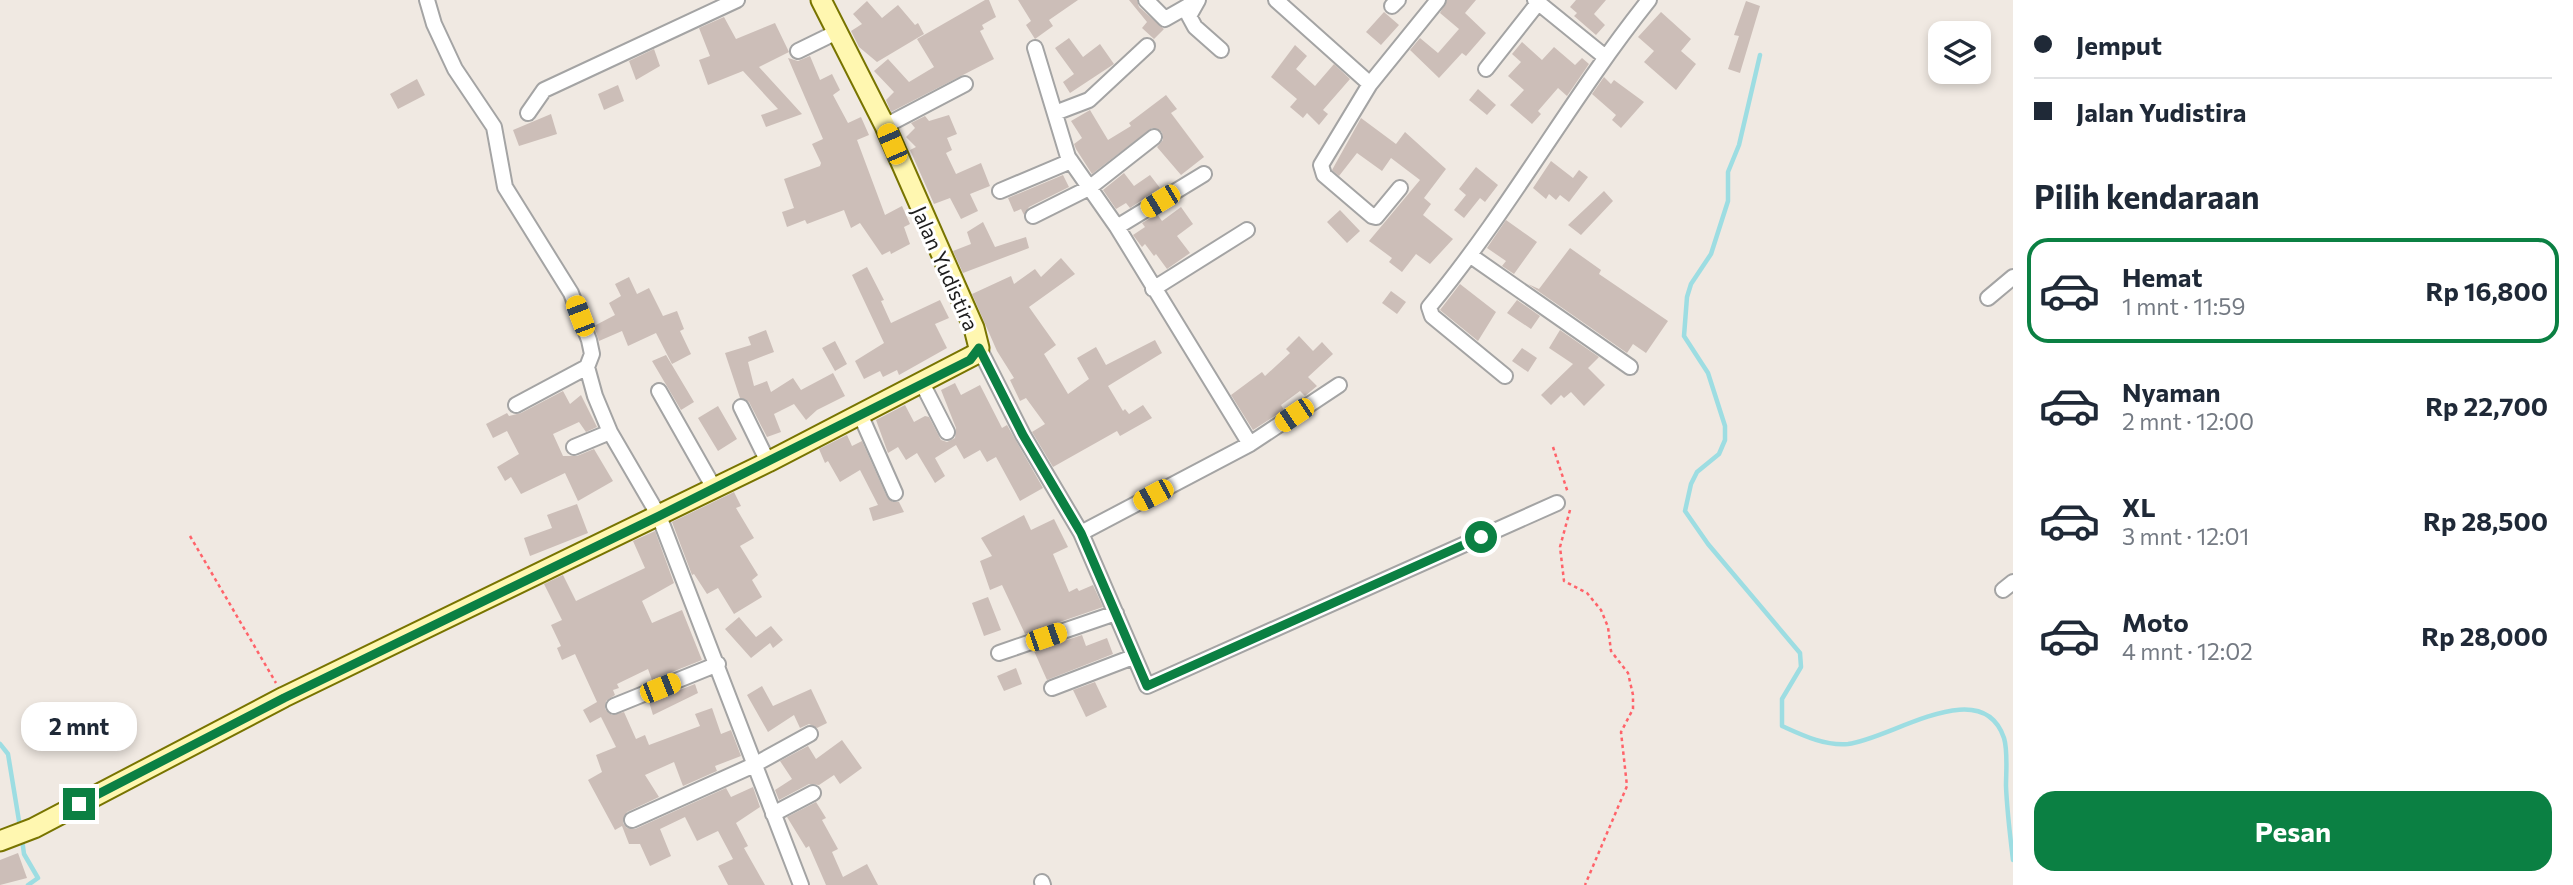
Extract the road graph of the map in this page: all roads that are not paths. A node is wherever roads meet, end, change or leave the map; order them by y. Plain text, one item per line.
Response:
1 (426, 0) edge
2 (737, 0) edge
3 (821, 0) edge
4 (1146, 0) edge
5 (1198, 0) edge
6 (1276, 0) edge
7 (1438, 0) edge
8 (1650, 0) edge
9 (1536, 2) edge
10 (839, 31) junction
11 (1147, 46) dead end
12 (1035, 48) dead end
13 (1221, 50) dead end
14 (798, 51) dead end
15 (1604, 56) junction
16 (1486, 69) dead end
17 (1370, 83) junction
18 (965, 84) dead end
19 (528, 113) dead end
20 (1055, 113) junction
21 (885, 126) junction
22 (1154, 137) dead end
23 (1071, 161) junction
24 (1204, 174) dead end
25 (1089, 188) junction
26 (1400, 188) dead end
27 (1000, 191) dead end
28 (1033, 216) dead end
29 (1117, 227) junction
30 (1247, 230) dead end
31 (1471, 256) junction
32 (2013, 277) edge
33 (1153, 289) junction
34 (1988, 298) dead end
35 (979, 348) junction
36 (587, 367) junction
37 (1630, 367) dead end
38 (1505, 376) dead end
39 (922, 383) junction
40 (1339, 385) dead end
41 (659, 391) dead end
42 (516, 405) dead end
43 (741, 407) dead end
44 (860, 414) junction
45 (610, 432) junction
46 (947, 432) dead end
47 (1250, 444) junction
48 (573, 447) dead end
49 (768, 462) junction
50 (714, 488) junction
51 (895, 492) dead end
52 (1557, 503) dead end
53 (659, 516) junction
54 (1081, 533) junction
55 (1116, 612) junction
56 (999, 653) dead end
57 (1133, 657) junction
58 (718, 664) junction
59 (1052, 688) dead end
60 (614, 706) dead end
61 (810, 734) dead end
62 (754, 765) junction
63 (813, 793) dead end
64 (773, 814) junction
65 (632, 820) dead end
66 (3, 840) edge
67 (801, 885) edge

1 - 36 street
2 - 19 street
3 - 10 street, Jalan Yudistira
4 - 5 street
5 - 13 street
6 - 17 street
7 - 17 street
8 - 15 street
9 - 15 street
9 - 16 street
10 - 14 street
10 - 21 street, Jalan Yudistira
11 - 20 street
12 - 20 street
15 - 31 street
17 - 26 street
18 - 21 street
20 - 23 street
21 - 35 street, Jalan Yudistira
22 - 25 street
23 - 25 street
23 - 27 street
24 - 29 street
25 - 28 street
25 - 29 street
29 - 33 street
30 - 33 street
31 - 37 street
31 - 38 street
32 - 34 street
33 - 47 street
35 - 39 street, Jalan Yudistira
35 - 54 street
36 - 42 street
36 - 45 street
39 - 44 street, Jalan Yudistira
39 - 46 street
40 - 47 street
41 - 50 street
43 - 49 street
44 - 49 street, Jalan Yudistira
44 - 51 street
45 - 48 street
45 - 53 street
47 - 54 street
49 - 50 street, Jalan Yudistira
50 - 53 street, Jalan Yudistira
52 - 57 street
53 - 58 street
53 - 66 street, Jalan Yudistira
54 - 55 street
55 - 56 street
55 - 57 street
57 - 59 street
58 - 60 street
58 - 62 street
61 - 62 street
62 - 64 street
62 - 65 street
63 - 64 street
64 - 67 street

